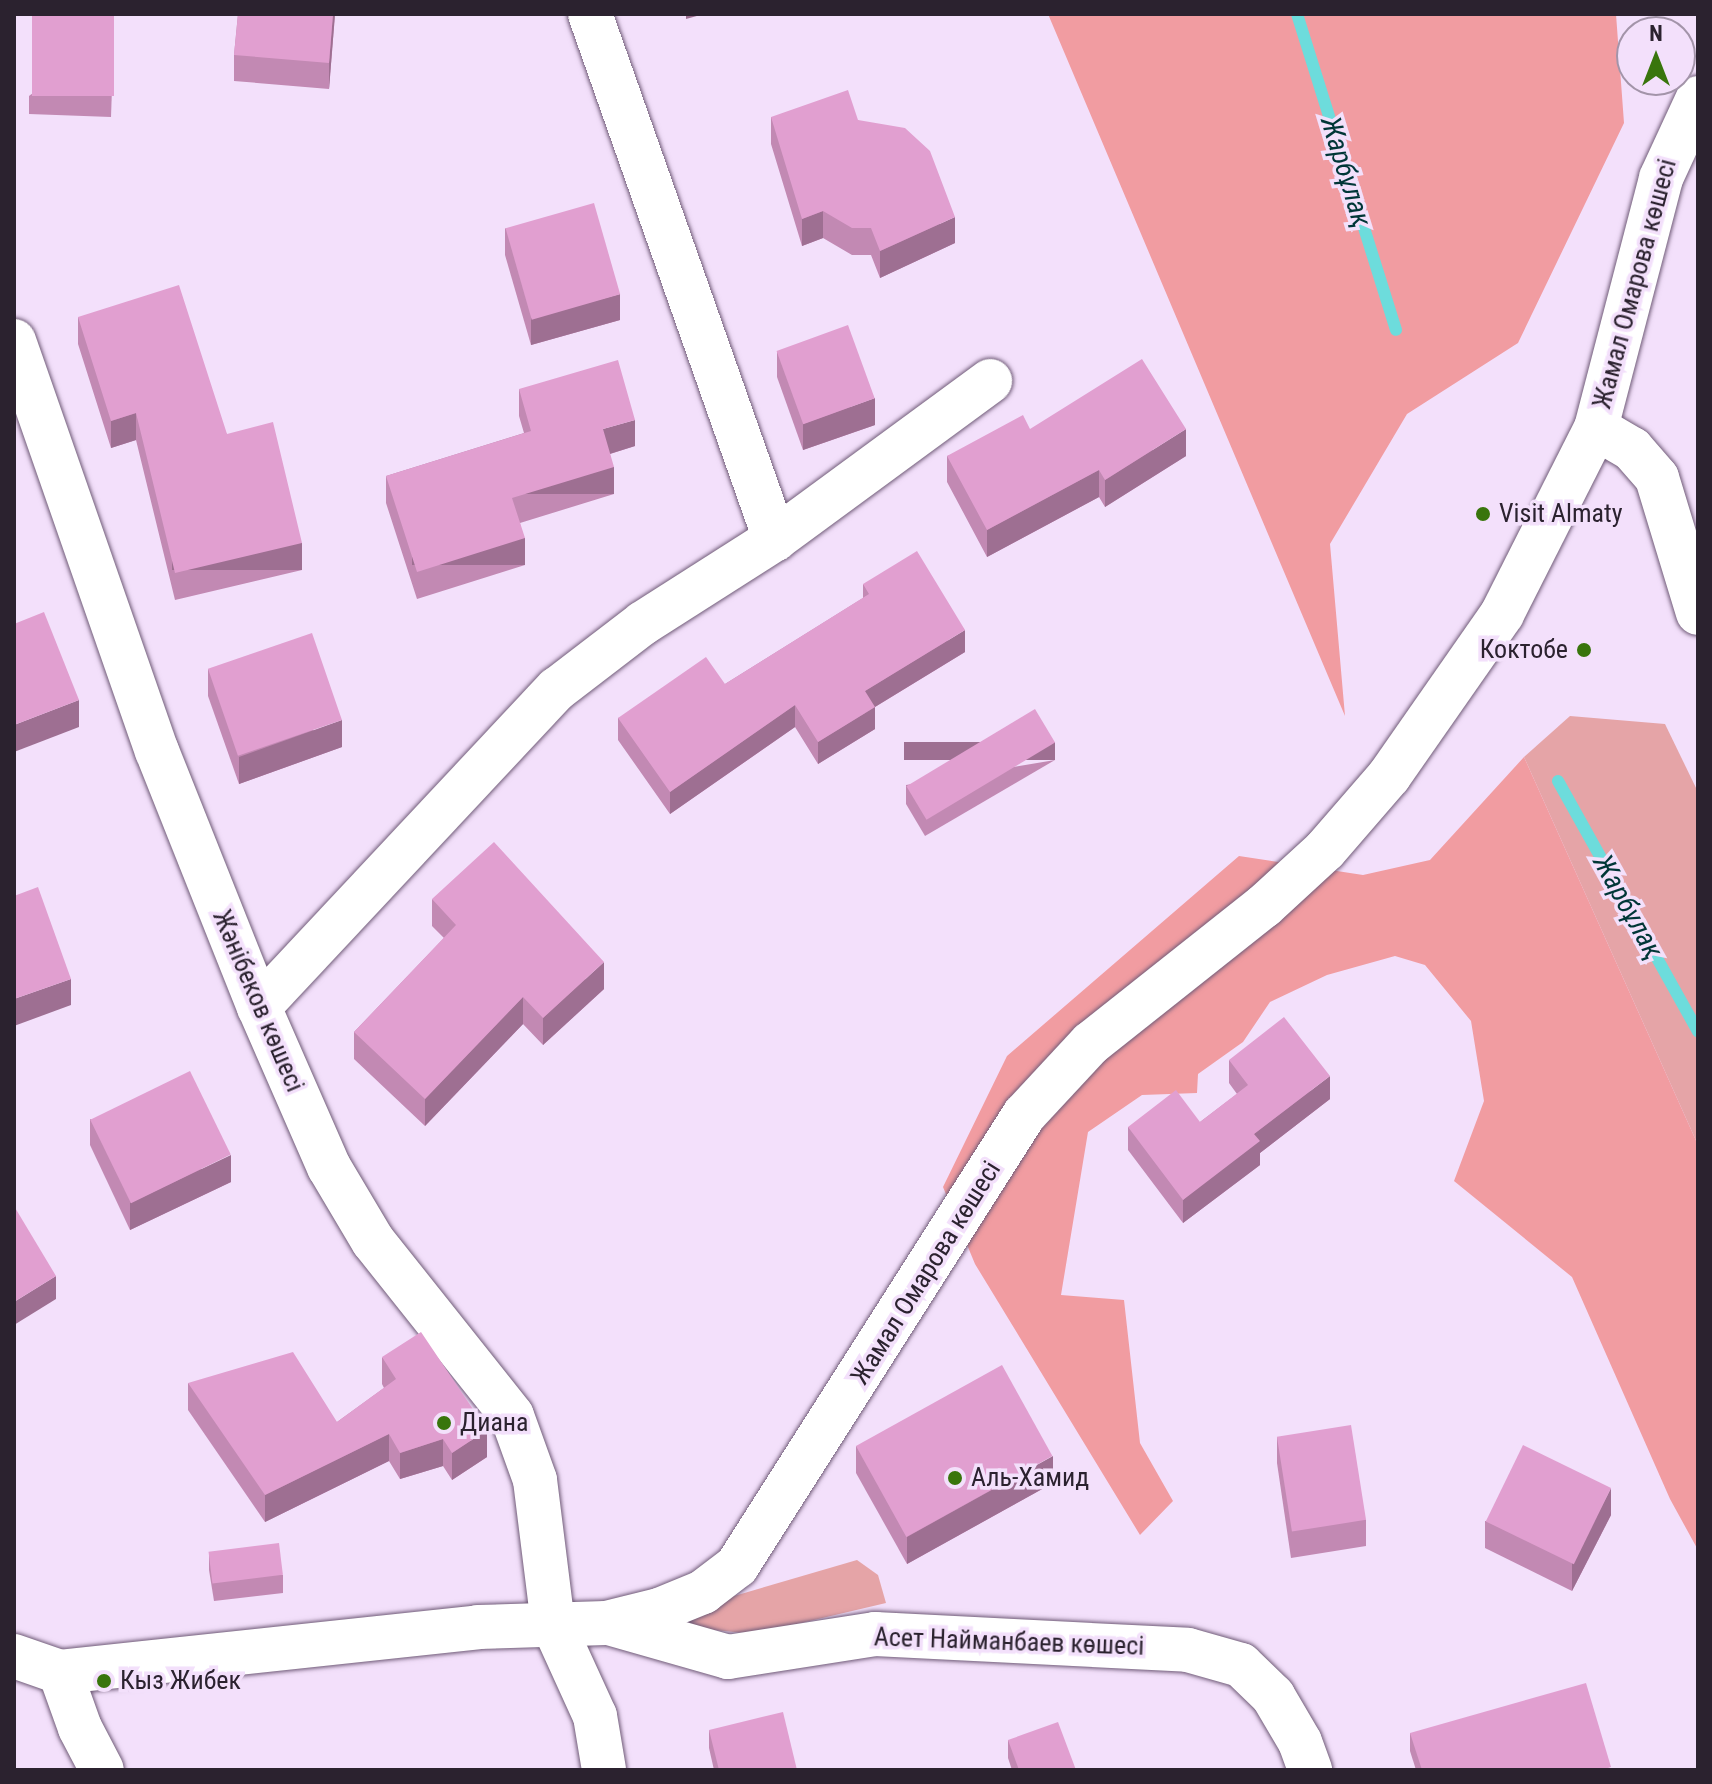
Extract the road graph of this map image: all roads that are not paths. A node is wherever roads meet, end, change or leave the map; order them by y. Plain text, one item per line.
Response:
1 (590, 14) edge
2 (1698, 98) edge
3 (14, 341) edge
4 (990, 381) dead end
5 (1596, 428) junction
6 (775, 539) junction
7 (1698, 613) edge
8 (259, 1007) junction
9 (606, 1623) junction
10 (553, 1624) junction
11 (14, 1656) edge
12 (60, 1672) junction
13 (102, 1770) edge
14 (604, 1770) edge
15 (1310, 1770) edge

1 - 6 street
2 - 5 street, Жамал Омарова көшесі
3 - 8 street, Жәнібеков көшесі
4 - 6 street
5 - 7 street, Жамал Омарова көшесі
5 - 9 street, Жамал Омарова көшесі
6 - 8 street
8 - 10 street, Жәнібеков көшесі
9 - 10 street, Жамал Омарова көшесі
9 - 15 street, Асет Найманбаев көшесі
10 - 12 street, Жамал Омарова көшесі
10 - 14 street, Жәнібеков көшесі
11 - 12 street, Жамал Омарова көшесі
12 - 13 street

